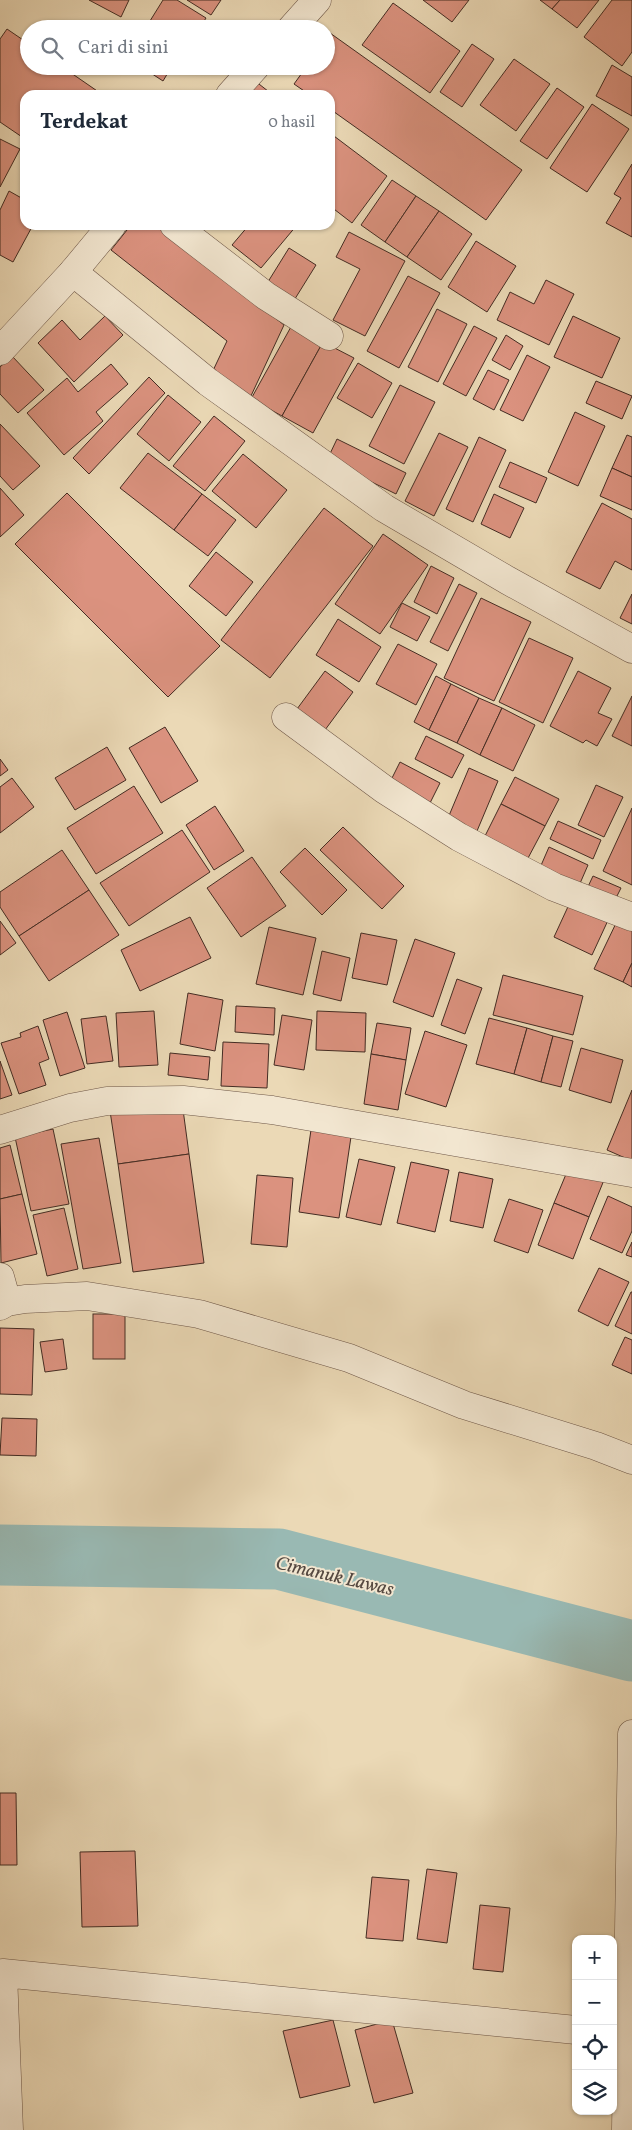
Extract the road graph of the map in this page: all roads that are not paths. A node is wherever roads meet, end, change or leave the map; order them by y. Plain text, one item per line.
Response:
1 (317, 0) edge
2 (299, 20) edge
3 (248, 75) edge
4 (234, 90) edge
5 (108, 230) edge
6 (180, 230) edge
7 (73, 272) junction
8 (329, 336) dead end
9 (0, 351) edge
10 (632, 649) edge
11 (286, 717) dead end
12 (632, 917) edge
13 (0, 1130) edge
14 (632, 1173) edge
15 (2, 1295) edge
16 (632, 1460) edge
17 (632, 1734) edge
18 (572, 2030) edge
19 (624, 2035) edge
20 (9, 2130) edge
21 (626, 2130) edge

1 - 2 street
3 - 4 street
5 - 7 street
6 - 8 street
7 - 9 street
7 - 10 street
11 - 12 street
13 - 14 street
15 - 16 street
17 - 19 street
18 - 20 street
19 - 21 street

